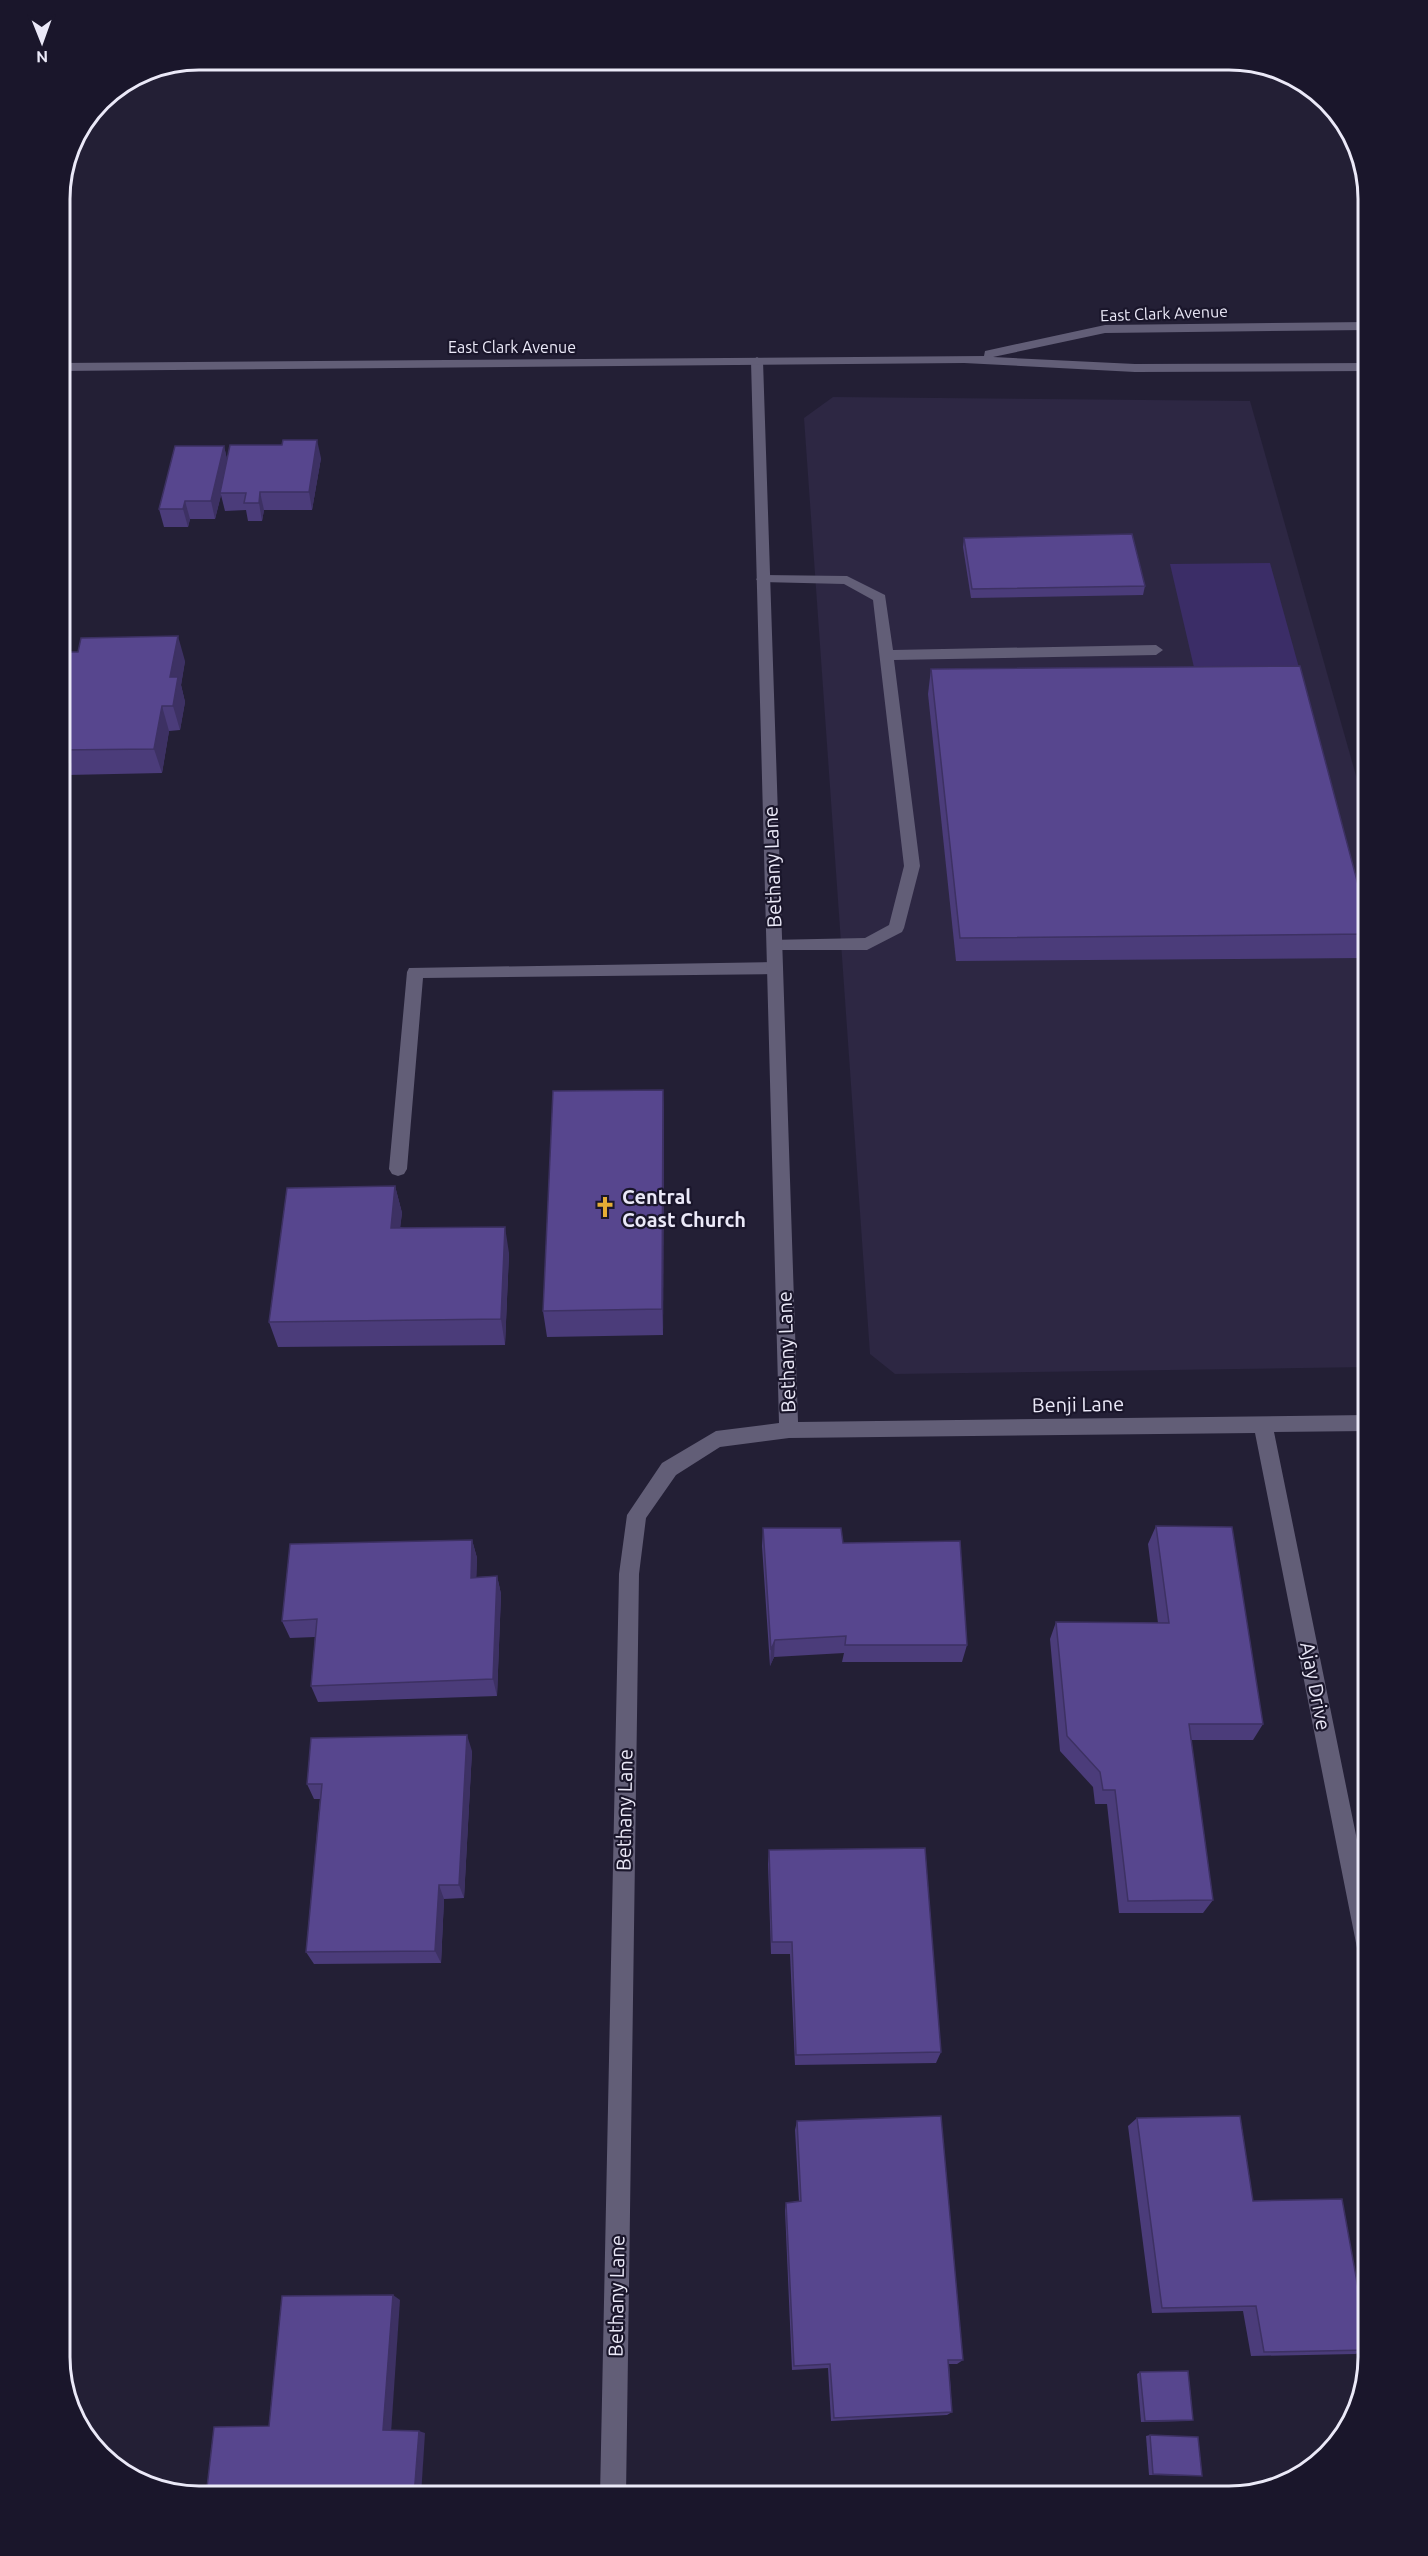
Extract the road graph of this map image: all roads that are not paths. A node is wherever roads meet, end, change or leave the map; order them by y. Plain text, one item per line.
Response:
1 (1358, 326) edge
2 (964, 359) junction
3 (757, 361) junction
4 (71, 367) edge
5 (1358, 367) edge
6 (763, 579) junction
7 (1156, 650) dead end
8 (887, 655) junction
9 (774, 944) junction
10 (775, 968) junction
11 (398, 1169) dead end
12 (1358, 1423) edge
13 (1263, 1424) junction
14 (789, 1430) junction
15 (1358, 1898) edge
16 (613, 2485) edge

1 - 2 street, East Clark Avenue
2 - 3 street, East Clark Avenue
2 - 5 street, East Clark Avenue
3 - 4 street, East Clark Avenue
3 - 6 street, Bethany Lane
6 - 8 street
6 - 9 street, Bethany Lane
7 - 8 street
8 - 9 street
9 - 10 street, Bethany Lane
10 - 11 street
10 - 14 street, Bethany Lane
12 - 13 street, Benji Lane
13 - 14 street, Benji Lane
13 - 15 street, Ajay Drive
14 - 16 street, Bethany Lane

